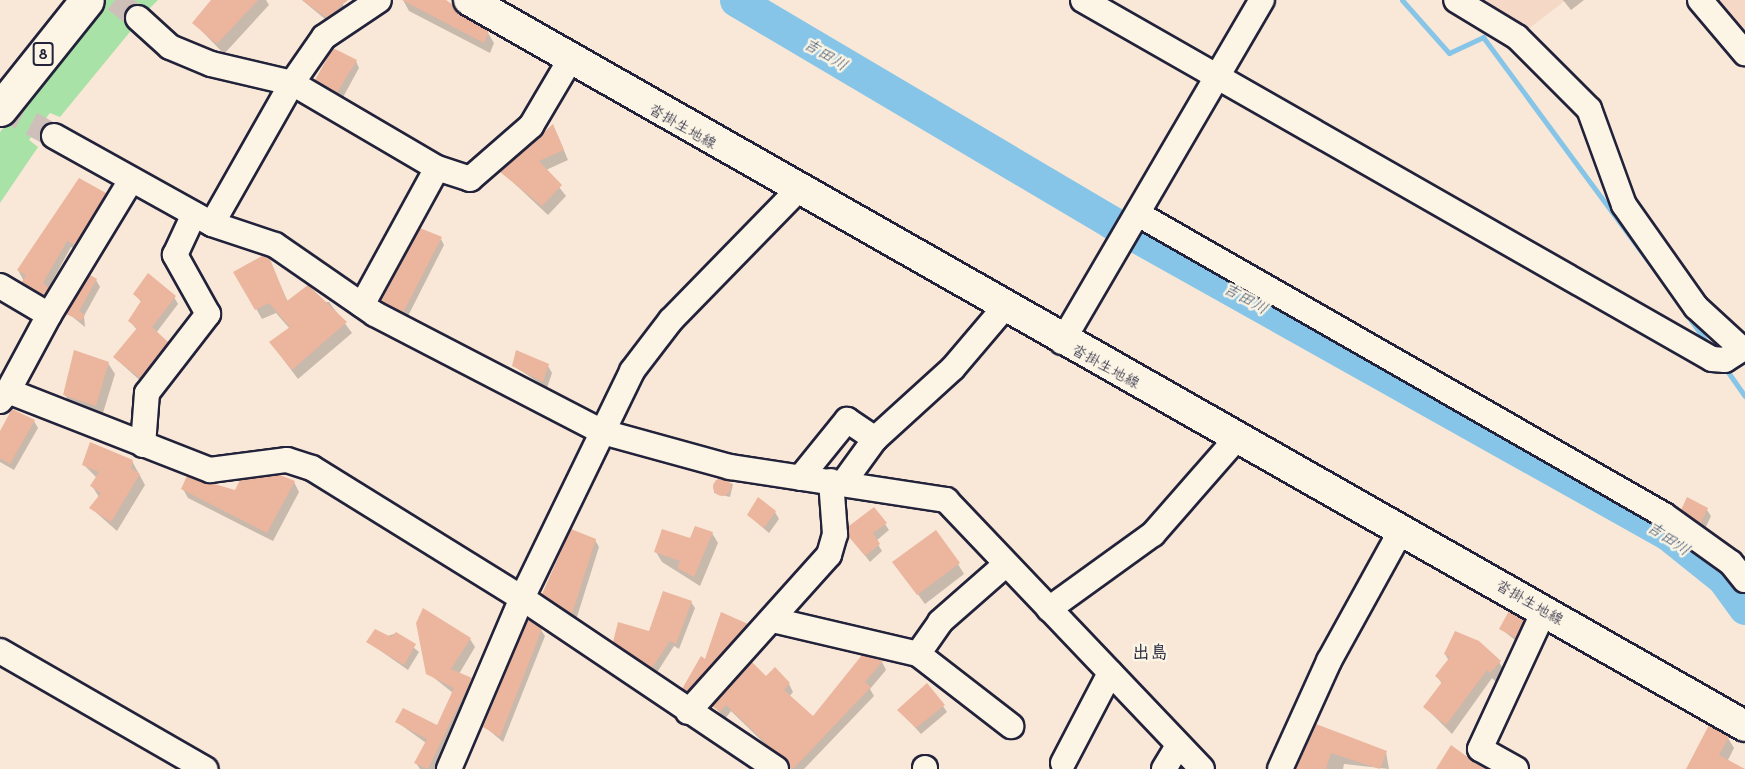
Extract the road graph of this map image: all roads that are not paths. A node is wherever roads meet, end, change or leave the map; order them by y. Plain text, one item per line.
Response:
1 (87, 0) edge
2 (379, 0) edge
3 (469, 0) edge
4 (1083, 0) edge
5 (1262, 0) edge
6 (1456, 0) edge
7 (1700, 0) edge
8 (498, 8) edge
9 (138, 18) tunnel mouth
10 (1745, 53) edge
11 (570, 60) junction
12 (1215, 74) junction
13 (292, 83) junction
14 (0, 109) edge
15 (54, 136) tunnel mouth
16 (437, 168) junction
17 (131, 180) junction
18 (797, 191) junction
19 (1137, 215) junction
20 (203, 219) junction
21 (0, 286) edge
22 (362, 304) junction
23 (1004, 308) junction
24 (49, 315) junction
25 (1062, 342) junction
26 (1744, 349) edge
27 (4, 396) edge
28 (603, 432) junction
29 (1237, 438) junction
30 (875, 439) junction
31 (142, 445) junction
32 (800, 478) junction
33 (837, 482) junction
34 (1402, 529) junction
35 (1006, 564) junction
36 (1745, 580) edge
37 (522, 598) junction
38 (1049, 609) junction
39 (1544, 611) junction
40 (773, 620) junction
41 (0, 651) edge
42 (918, 654) junction
43 (1110, 673) junction
44 (688, 712) junction
45 (1011, 726) dead end
46 (1745, 726) edge
47 (1178, 746) junction
48 (1063, 763) dead end
49 (205, 769) edge
50 (449, 769) edge
51 (776, 769) edge
52 (1164, 769) edge
53 (1202, 769) edge
54 (1280, 769) edge
55 (1516, 769) edge

1 - 14 highway, 8
2 - 13 street
3 - 8 main road, 沓掛生地線
4 - 12 street
5 - 12 street
6 - 26 street
7 - 10 street
8 - 11 main road, 沓掛生地線
9 - 13 street
11 - 16 street
11 - 18 main road, 沓掛生地線
12 - 19 street
12 - 26 street
13 - 16 street
13 - 20 street
15 - 17 street
16 - 22 street
17 - 20 street
17 - 24 street
18 - 23 main road, 沓掛生地線
18 - 28 street
19 - 25 street
19 - 36 street
20 - 22 street
20 - 31 street
21 - 24 street
22 - 28 street
23 - 25 main road, 沓掛生地線
23 - 30 street
24 - 27 street
25 - 29 main road, 沓掛生地線
27 - 31 street
28 - 32 street
28 - 37 street
29 - 34 main road, 沓掛生地線
29 - 38 street
30 - 32 street
30 - 33 street
31 - 37 street
32 - 33 street
33 - 35 street
33 - 40 street
34 - 39 main road, 沓掛生地線
34 - 54 street
35 - 38 street
35 - 42 street
37 - 44 street
37 - 50 street
38 - 43 street
39 - 46 main road, 沓掛生地線
39 - 55 street
40 - 42 street
40 - 44 street
41 - 49 street
42 - 45 street
43 - 47 street
43 - 48 street
44 - 51 street
47 - 52 street
47 - 53 street

